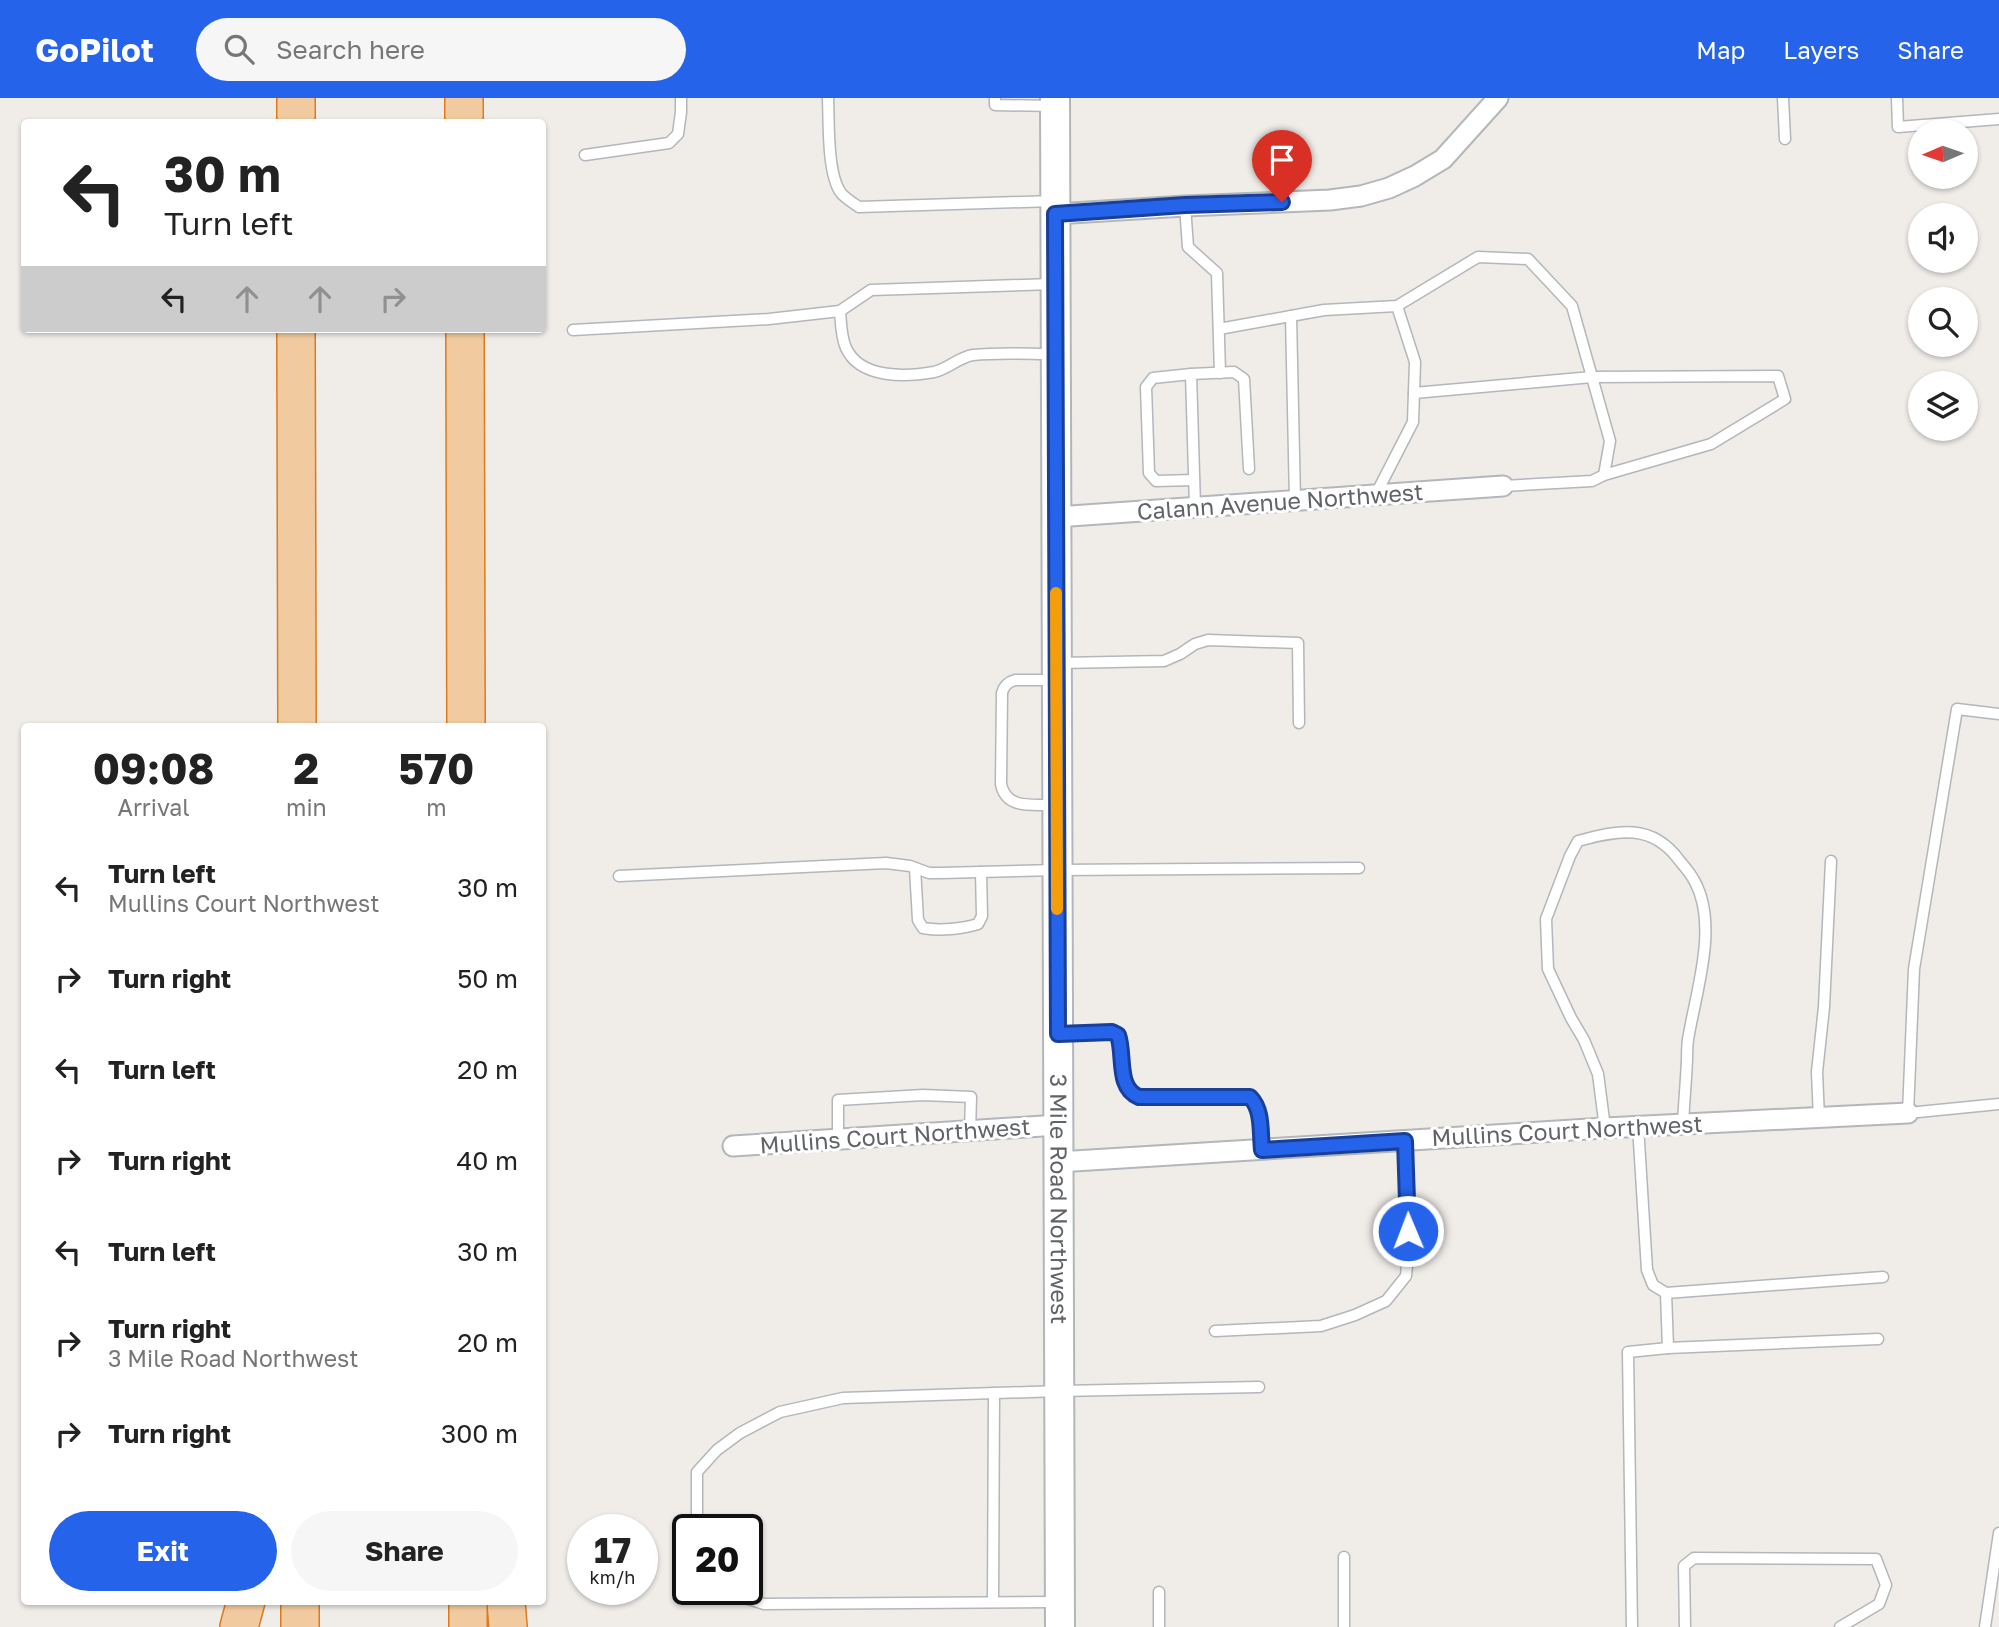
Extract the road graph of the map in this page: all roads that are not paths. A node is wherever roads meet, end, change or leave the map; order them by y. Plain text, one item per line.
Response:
1 (296, 98) edge
2 (464, 98) edge
3 (681, 98) edge
4 (828, 98) edge
5 (995, 98) edge
6 (1498, 98) edge
7 (1783, 98) edge
8 (1897, 98) edge
9 (1055, 102) edge
10 (296, 119) edge
11 (464, 119) edge
12 (1999, 119) edge
13 (1785, 139) dead end
14 (584, 155) dead end
15 (1185, 205) junction
16 (1055, 207) junction
17 (1055, 284) junction
18 (1397, 306) junction
19 (840, 310) junction
20 (1291, 316) junction
21 (1219, 329) junction
22 (573, 330) dead end
23 (296, 333) edge
24 (465, 333) edge
25 (1055, 354) junction
26 (1220, 373) junction
27 (1191, 374) junction
28 (1592, 377) junction
29 (1414, 393) junction
30 (1249, 469) dead end
31 (1604, 475) junction
32 (1194, 480) junction
33 (1503, 486) joint
34 (1376, 495) junction
35 (1295, 500) junction
36 (1195, 508) junction
37 (1056, 517) junction
38 (1056, 672) junction
39 (1999, 714) edge
40 (297, 723) edge
41 (468, 723) edge
42 (1299, 723) dead end
43 (1057, 806) junction
44 (1831, 861) dead end
45 (915, 868) junction
46 (1359, 868) dead end
47 (1057, 870) junction
48 (981, 872) junction
49 (619, 876) dead end
50 (1058, 1034) junction
51 (1999, 1104) edge
52 (1908, 1113) junction
53 (1819, 1118) junction
54 (1683, 1124) junction
55 (1058, 1125) junction
56 (1638, 1126) junction
57 (1605, 1128) junction
58 (970, 1131) junction
59 (838, 1139) junction
60 (1405, 1141) junction
61 (733, 1146) dead end
62 (1262, 1150) junction
63 (1058, 1162) junction
64 (1883, 1277) dead end
65 (1666, 1293) junction
66 (1215, 1331) dead end
67 (1878, 1339) dead end
68 (1668, 1348) junction
69 (1259, 1387) dead end
70 (1060, 1391) junction
71 (995, 1393) junction
72 (697, 1514) edge
73 (1999, 1533) edge
74 (1344, 1557) dead end
75 (1159, 1592) dead end
76 (993, 1602) junction
77 (763, 1604) edge
78 (245, 1605) edge
79 (300, 1605) edge
80 (468, 1605) edge
81 (506, 1605) edge
82 (1060, 1614) edge
83 (239, 1627) edge
84 (300, 1627) edge
85 (468, 1627) edge
86 (508, 1627) edge
87 (1159, 1627) edge
88 (1344, 1627) edge
89 (1632, 1627) edge
90 (1685, 1627) edge
91 (1840, 1627) edge
92 (1985, 1627) edge

1 - 10 highway
2 - 11 highway
3 - 14 lane
4 - 16 lane
5 - 9 lane
6 - 15 street
7 - 13 lane
8 - 12 lane
9 - 16 main road, 3 Mile Road Northwest
15 - 16 street
15 - 21 lane
16 - 17 main road, 3 Mile Road Northwest
17 - 19 lane
17 - 25 main road, 3 Mile Road Northwest
18 - 20 lane
18 - 28 lane
18 - 29 lane
19 - 22 lane
19 - 25 lane
20 - 21 lane
20 - 35 lane
21 - 26 lane
23 - 40 highway
24 - 41 highway
25 - 37 main road, 3 Mile Road Northwest
26 - 27 lane
26 - 30 lane
27 - 32 lane
27 - 32 lane
28 - 29 lane
28 - 31 lane
28 - 31 lane
29 - 34 lane
31 - 33 lane
32 - 36 lane
33 - 34 street, Calann Avenue Northwest
34 - 35 street, Calann Avenue Northwest
35 - 36 street, Calann Avenue Northwest
36 - 37 street, Calann Avenue Northwest
37 - 38 main road, 3 Mile Road Northwest
38 - 42 lane
38 - 43 main road, 3 Mile Road Northwest
38 - 43 lane
39 - 52 lane
43 - 47 main road, 3 Mile Road Northwest
44 - 53 lane
45 - 48 lane
45 - 48 lane
45 - 49 lane
46 - 47 lane
47 - 48 lane
47 - 50 main road, 3 Mile Road Northwest
50 - 55 main road, 3 Mile Road Northwest
50 - 62 lane
51 - 52 lane
52 - 53 street, Mullins Court Northwest
53 - 54 street, Mullins Court Northwest
54 - 56 street, Mullins Court Northwest
54 - 57 lane
55 - 58 street, Mullins Court Northwest
55 - 63 main road, 3 Mile Road Northwest
56 - 57 street, Mullins Court Northwest
56 - 65 lane
57 - 60 street, Mullins Court Northwest
58 - 59 street, Mullins Court Northwest
58 - 59 lane
59 - 61 street, Mullins Court Northwest
60 - 62 street, Mullins Court Northwest
60 - 66 lane
62 - 63 street, Mullins Court Northwest
63 - 70 main road, 3 Mile Road Northwest
64 - 65 lane
65 - 68 lane
67 - 68 lane
68 - 89 lane
69 - 70 lane
70 - 71 lane
70 - 82 main road, 3 Mile Road Northwest
71 - 72 lane
71 - 76 lane
73 - 92 lane
74 - 88 lane
75 - 87 lane
76 - 77 lane
76 - 82 lane
78 - 83 highway
79 - 84 highway
80 - 85 highway
81 - 86 highway
90 - 91 lane

